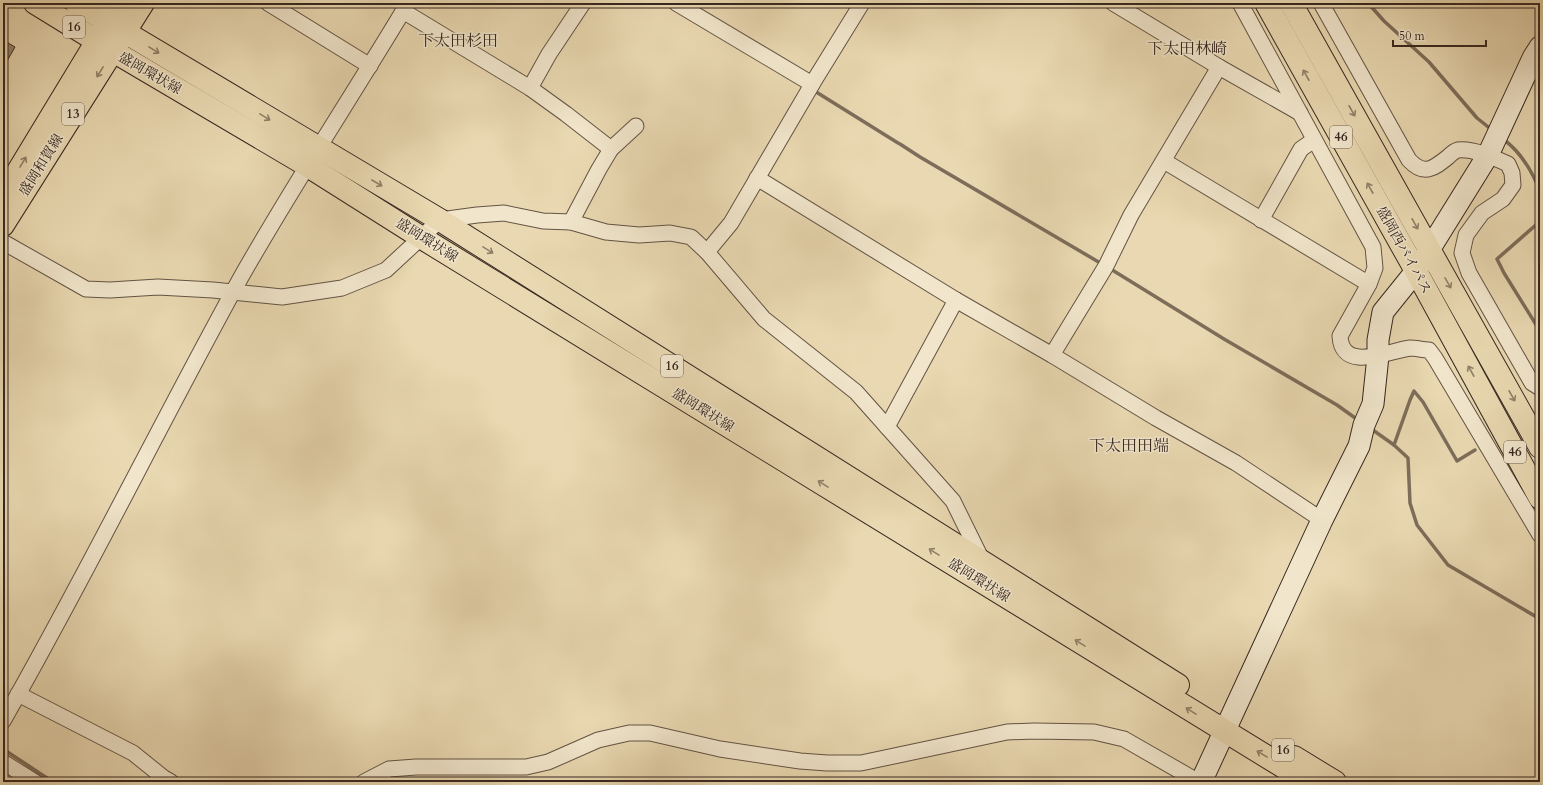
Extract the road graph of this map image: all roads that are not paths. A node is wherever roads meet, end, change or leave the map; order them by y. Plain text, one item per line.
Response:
1 (35, 3) edge
2 (76, 3) edge
3 (120, 3) edge
4 (143, 3) edge
5 (583, 3) edge
6 (676, 3) edge
7 (862, 3) edge
8 (1113, 3) edge
9 (1240, 3) edge
10 (1266, 3) edge
11 (1291, 3) edge
12 (1321, 3) edge
13 (272, 4) edge
14 (406, 7) edge
15 (111, 37) junction
16 (1540, 47) edge
17 (370, 66) junction
18 (1219, 67) junction
19 (812, 84) junction
20 (530, 88) junction
21 (1300, 113) junction
22 (636, 126) dead end
23 (1314, 140) junction
24 (611, 149) junction
25 (1488, 155) junction
26 (313, 157) junction
27 (1164, 161) junction
28 (757, 178) junction
29 (3, 196) edge
30 (440, 220) junction
31 (1261, 220) junction
32 (571, 222) junction
33 (3, 225) edge
34 (422, 238) junction
35 (3, 242) edge
36 (1429, 249) junction
37 (707, 252) junction
38 (1416, 271) junction
39 (1369, 284) junction
40 (234, 292) junction
41 (956, 300) junction
42 (1052, 355) junction
43 (1378, 356) junction
44 (1540, 388) edge
45 (887, 427) junction
46 (1540, 447) edge
47 (1540, 498) edge
48 (1322, 520) junction
49 (1540, 535) edge
50 (983, 562) junction
51 (18, 694) junction
52 (3, 721) edge
53 (1227, 725) junction
54 (3, 762) edge
55 (35, 782) edge
56 (171, 782) edge
57 (364, 782) edge
58 (1200, 782) edge
59 (1308, 782) edge
60 (1335, 782) edge

1 - 15 main road, 盛岡環状線 / 16
2 - 15 main road, 盛岡環状線 / 16
3 - 15 main road, 盛岡和賀線 / 13
4 - 15 main road, 盛岡和賀線 / 13
5 - 20 street
6 - 19 street
7 - 19 street
8 - 18 street
9 - 21 street
38 -> 10 main road, 盛岡西バイパス / 46
11 -> 36 main road, 盛岡西バイパス / 46
12 - 25 street
13 - 17 street
14 - 17 street
14 - 20 street
15 - 26 main road, 盛岡環状線 / 16
29 -> 15 main road, 盛岡和賀線 / 13
15 -> 33 main road, 盛岡和賀線 / 13
16 - 25 street
17 - 26 street
18 - 21 street
18 - 27 street
19 - 28 street
20 - 24 street
21 - 23 street
22 - 24 street
23 - 31 street
23 - 39 street
24 - 32 street
25 - 36 street
25 - 44 street
26 -> 30 main road, 盛岡環状線 / 16
26 - 34 main road, 盛岡環状線 / 16
26 - 40 street
27 - 31 street
27 - 42 street
28 - 37 street
28 - 41 street
30 - 32 street
30 - 34 street
30 -> 50 main road, 盛岡環状線 / 16
31 - 39 street
32 - 37 street
34 - 40 street
53 -> 34 main road, 盛岡環状線 / 16
35 - 40 street
36 - 38 street
36 -> 46 main road, 盛岡西バイパス / 46
37 - 45 street
38 - 43 street
47 -> 38 main road, 盛岡西バイパス / 46
39 - 43 street
40 - 51 street
41 - 42 street
41 - 45 street
42 - 48 street
43 - 48 street
43 - 49 street
45 - 50 street
48 - 53 street
50 - 53 main road, 盛岡環状線 / 16
51 - 52 street
51 - 56 street
53 - 58 street
59 -> 53 main road, 盛岡環状線 / 16
53 - 60 main road, 盛岡環状線 / 16
54 - 55 street
57 - 58 street

